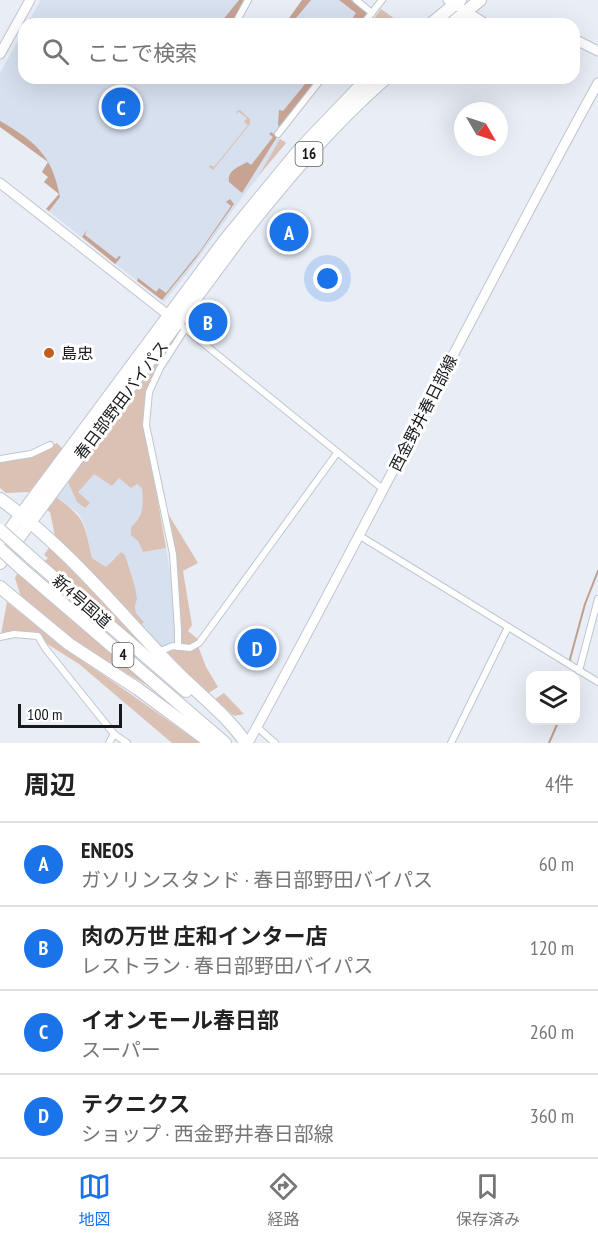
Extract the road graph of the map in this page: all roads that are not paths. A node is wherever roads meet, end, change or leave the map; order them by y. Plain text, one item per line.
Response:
1 (30, 0) edge
2 (249, 0) edge
3 (356, 0) edge
4 (382, 0) edge
5 (480, 0) edge
6 (457, 4) edge
7 (372, 13) junction
8 (20, 18) edge
9 (238, 18) edge
10 (368, 18) edge
11 (439, 18) edge
12 (477, 18) edge
13 (18, 22) edge
14 (580, 42) edge
15 (598, 51) edge
16 (0, 54) edge
17 (598, 83) edge
18 (317, 84) edge
19 (362, 84) edge
20 (379, 84) edge
21 (278, 134) dead end
22 (0, 183) edge
23 (177, 323) junction
24 (50, 445) dead end
25 (337, 453) junction
26 (0, 459) edge
27 (384, 490) junction
28 (0, 499) edge
29 (26, 518) junction
30 (0, 530) edge
31 (360, 536) junction
32 (0, 543) edge
33 (0, 549) edge
34 (0, 563) edge
35 (0, 587) edge
36 (598, 598) edge
37 (508, 627) junction
38 (0, 637) edge
39 (177, 647) junction
40 (158, 652) junction
41 (579, 670) junction
42 (598, 682) edge
43 (257, 727) junction
44 (114, 734) junction
45 (109, 743) edge
46 (128, 743) edge
47 (211, 743) edge
48 (225, 743) edge
49 (246, 743) edge
50 (275, 743) edge
51 (452, 743) edge

1 - 8 main road
2 - 9 street
3 - 7 street
4 - 7 street
5 - 6 highway
6 - 11 highway
6 - 12 main road
7 - 10 street
13 - 16 main road
14 - 15 main road
17 - 27 main road, 西金野井春日部線
18 - 21 street
19 - 23 highway, 春日部野田バイパス / 16
20 - 23 highway, 春日部野田バイパス / 16
22 - 23 main road
23 - 25 street
23 - 29 highway, 春日部野田バイパス / 16
23 - 39 street
24 - 26 street
25 - 27 street
25 - 39 street
27 - 31 main road, 西金野井春日部線
28 - 29 highway
29 - 32 highway, 春日部野田バイパス / 16
29 - 34 highway, 春日部野田バイパス / 16
29 - 40 highway, 4
30 - 49 highway, 新4号国道 / 4, bridge
31 - 37 street
31 - 43 main road, 西金野井春日部線
33 - 48 highway, 新4号国道 / 4, bridge
35 - 47 highway
36 - 41 street
37 - 41 street
37 - 51 street
38 - 44 street
39 - 40 street
40 - 49 highway, 4
41 - 42 street
43 - 49 main road, 西金野井春日部線
43 - 50 street
44 - 45 street
44 - 46 street

